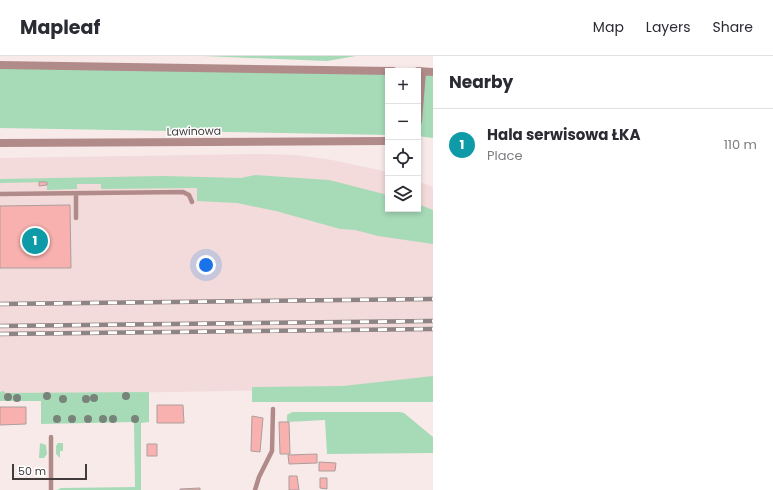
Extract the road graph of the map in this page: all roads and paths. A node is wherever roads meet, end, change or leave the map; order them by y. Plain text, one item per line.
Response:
1 (0, 65) edge
2 (385, 71) edge
3 (421, 72) edge
4 (433, 72) edge
5 (385, 140) edge
6 (0, 143) edge
7 (0, 194) edge
8 (76, 194) junction
9 (192, 202) dead end
10 (76, 218) dead end
11 (273, 409) dead end
12 (51, 438) dead end
13 (51, 490) edge
14 (255, 490) edge

1 - 2 street
3 - 4 street
5 - 6 street, Lawinowa
7 - 8 lane
8 - 9 lane
8 - 10 lane
11 - 14 lane
12 - 13 lane

